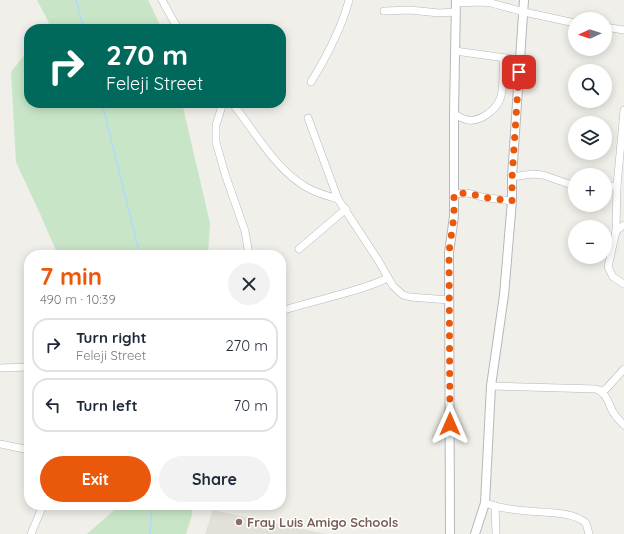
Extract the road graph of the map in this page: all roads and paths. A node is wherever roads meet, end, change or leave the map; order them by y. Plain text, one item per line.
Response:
1 (162, 0) edge
2 (348, 0) edge
3 (524, 0) edge
4 (456, 1) edge
5 (384, 11) dead end
6 (456, 12) junction
7 (524, 12) junction
8 (568, 21) edge
9 (175, 24) edge
10 (612, 29) edge
11 (624, 30) edge
12 (455, 52) junction
13 (503, 58) junction
14 (520, 60) junction
15 (311, 82) dead end
16 (221, 108) edge
17 (236, 108) edge
18 (624, 110) edge
19 (454, 114) junction
20 (308, 118) dead end
21 (623, 125) edge
22 (512, 178) junction
23 (568, 184) edge
24 (612, 186) edge
25 (618, 186) junction
26 (454, 194) junction
27 (338, 199) junction
28 (512, 201) junction
29 (346, 209) junction
30 (624, 225) edge
31 (616, 231) junction
32 (299, 249) dead end
33 (248, 250) edge
34 (388, 278) junction
35 (624, 284) edge
36 (448, 300) junction
37 (286, 310) edge
38 (24, 367) edge
39 (0, 368) edge
40 (624, 369) edge
41 (491, 386) junction
42 (601, 391) junction
43 (624, 425) edge
44 (0, 444) edge
45 (24, 449) edge
46 (485, 503) junction
47 (495, 506) junction
48 (41, 510) edge
49 (31, 534) edge
50 (450, 534) edge
51 (476, 534) edge
52 (496, 534) edge
53 (589, 534) edge

1 - 9 street
2 - 15 street
3 - 7 street
4 - 6 street
4 - 7 street
5 - 6 street
6 - 12 street
7 - 8 street
7 - 14 street
10 - 11 street
12 - 13 street
12 - 19 street
13 - 14 street
13 - 19 street
14 - 22 street
16 - 33 street
17 - 27 street
18 - 21 street
19 - 26 street
20 - 27 street
21 - 25 street
22 - 23 street
22 - 28 street
24 - 25 street
25 - 31 street
26 - 28 street
26 - 36 street
27 - 29 street
28 - 41 street
29 - 32 street
29 - 34 street
30 - 31 street
31 - 35 street
34 - 36 street
34 - 37 street
36 - 50 street
38 - 39 street
40 - 42 street
41 - 42 street
41 - 46 street
42 - 43 street
44 - 45 street
46 - 47 street
46 - 51 street
47 - 52 street
47 - 53 street
48 - 49 street

